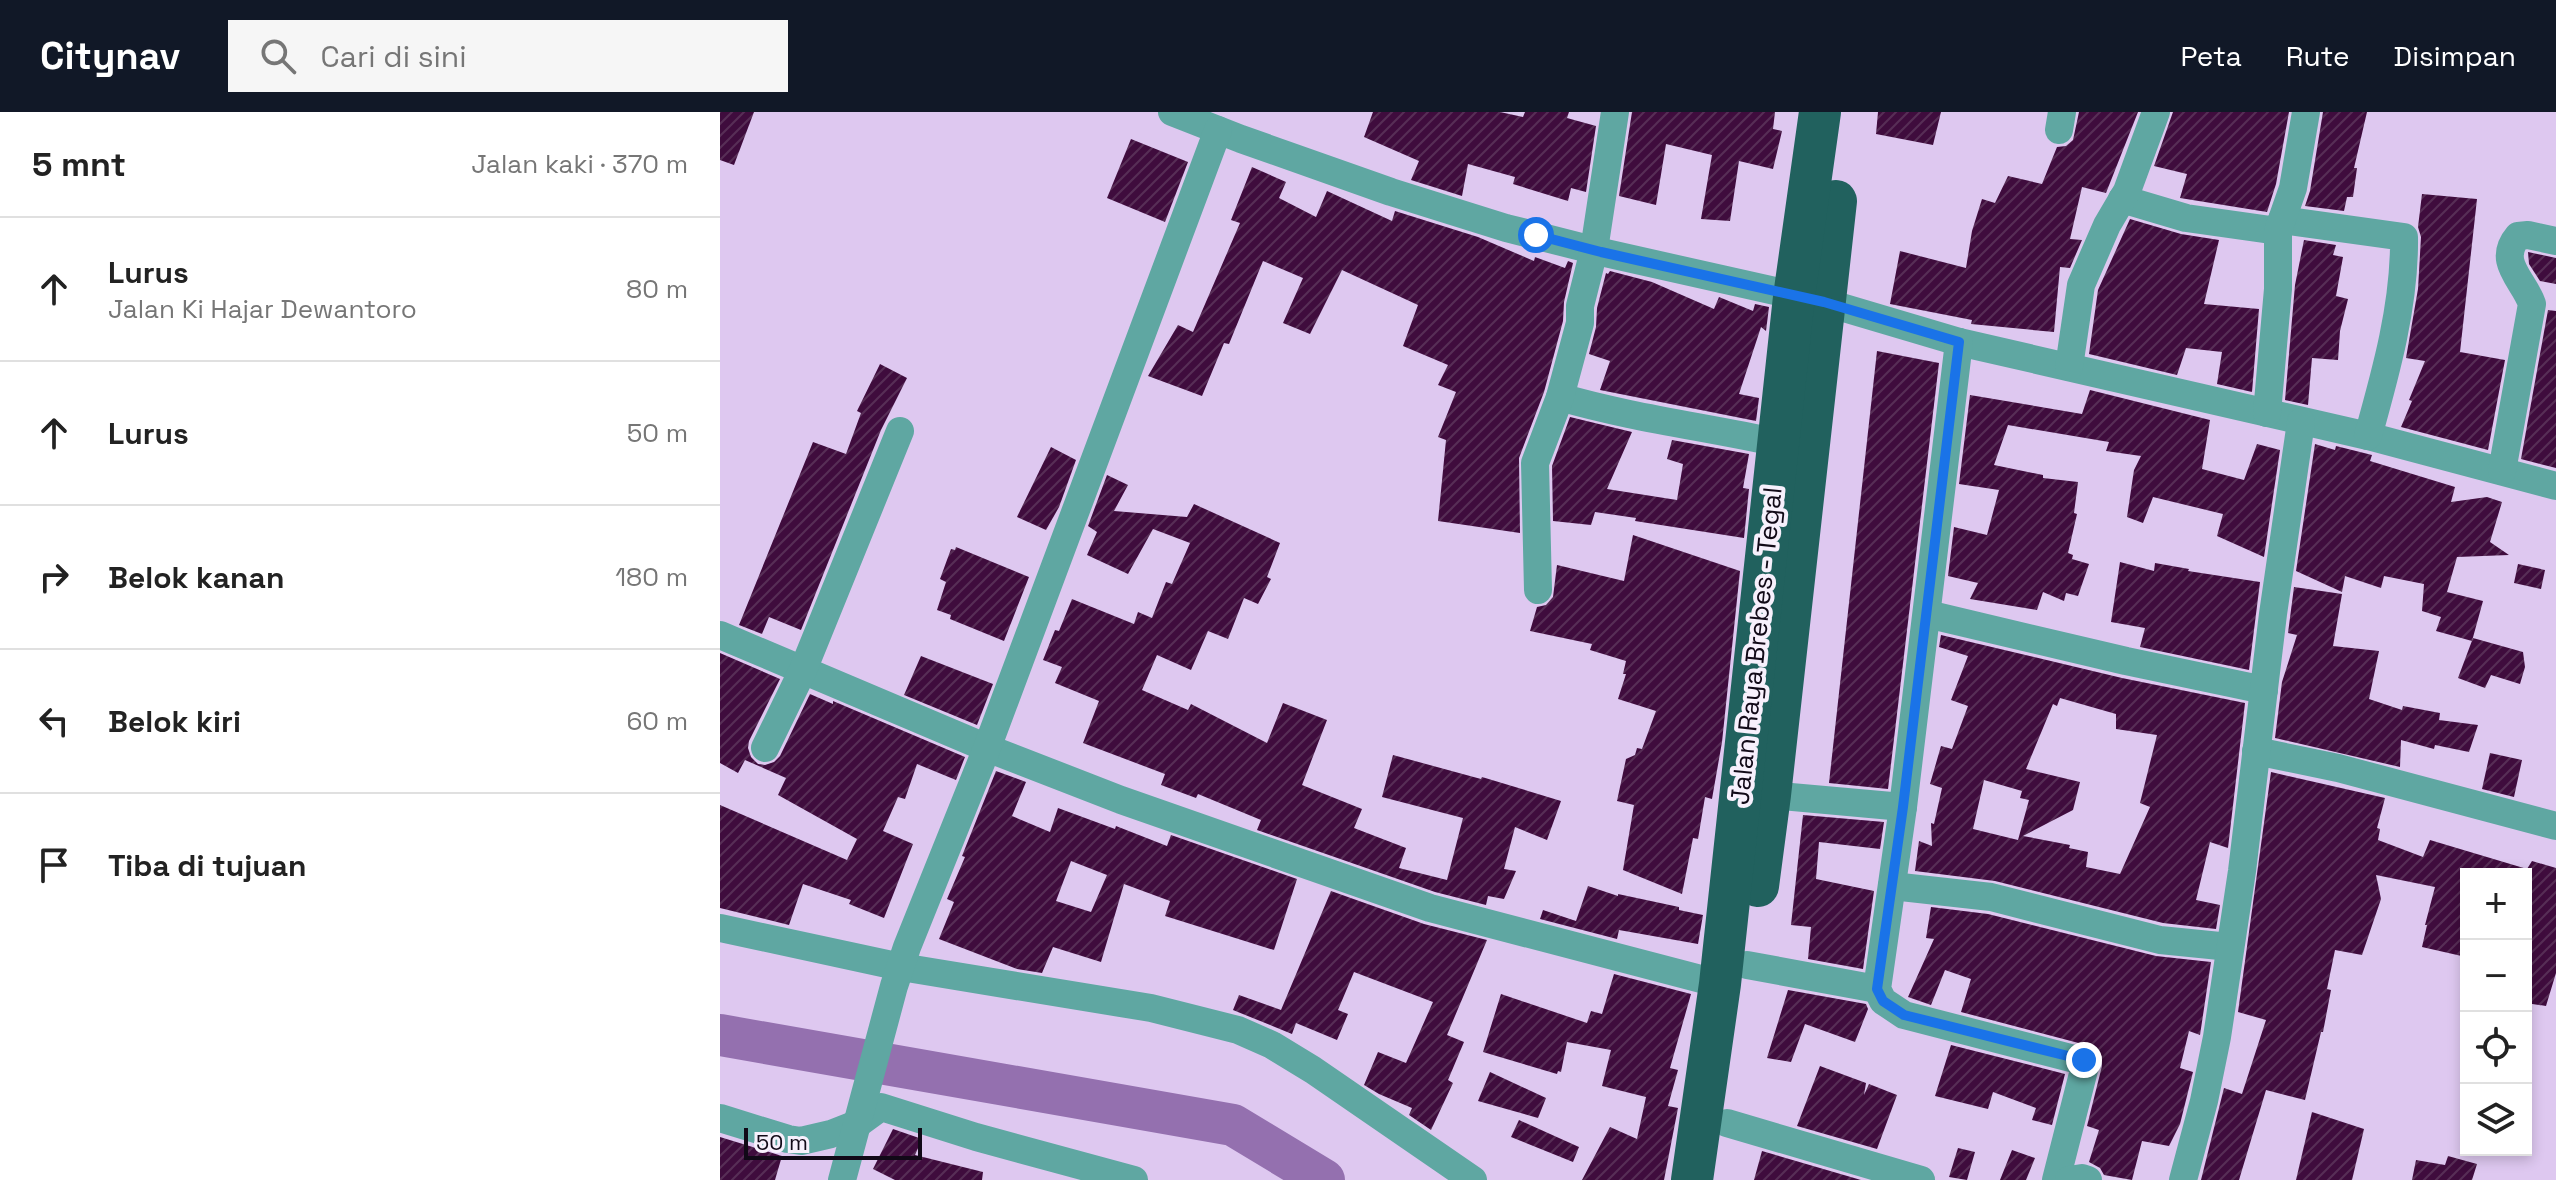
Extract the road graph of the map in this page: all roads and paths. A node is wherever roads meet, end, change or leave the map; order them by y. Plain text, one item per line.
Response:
1 (1172, 112) edge
2 (1615, 112) edge
3 (1820, 112) edge
4 (1845, 112) edge
5 (2156, 112) edge
6 (2306, 112) edge
7 (1218, 130) junction
8 (2122, 199) junction
9 (2280, 226) junction
10 (2556, 241) edge
11 (1594, 250) junction
12 (1809, 300) junction
13 (1959, 342) junction
14 (2069, 367) junction
15 (1560, 397) junction
16 (2267, 413) junction
17 (2301, 422) junction
18 (900, 431) dead end
19 (2368, 436) junction
20 (1779, 443) junction
21 (2502, 471) junction
22 (2556, 486) edge
23 (1538, 590) dead end
24 (1927, 614) junction
25 (720, 635) edge
26 (803, 670) junction
27 (2264, 690) junction
28 (765, 748) dead end
29 (987, 748) junction
30 (2256, 751) junction
31 (1770, 795) junction
32 (1903, 807) junction
33 (2556, 826) edge
34 (1892, 886) junction
35 (720, 928) edge
36 (2230, 947) junction
37 (1734, 975) junction
38 (898, 977) junction
39 (1877, 989) junction
40 (720, 1118) edge
41 (859, 1123) junction
42 (1727, 1123) junction
43 (1116, 1178) edge
44 (842, 1180) edge
45 (1473, 1180) edge
46 (1692, 1180) edge
47 (1720, 1180) edge
48 (1921, 1180) edge
49 (2056, 1180) edge
50 (2069, 1180) edge
51 (2088, 1180) edge
52 (2183, 1180) edge

1 - 7 street
2 - 11 street
3 - 12 highway, Jalan Raya Brebes - Tegal
4 - 12 highway, Jalan Raya Brebes - Tegal
5 - 8 street
6 - 9 street
7 - 11 street
7 - 29 street
8 - 9 street
8 - 14 street
9 - 16 street
9 - 19 street
10 - 21 street
11 - 12 street
11 - 15 street
12 - 13 street
12 - 20 highway, Jalan Raya Brebes - Tegal
12 - 31 highway, Jalan Raya Brebes - Tegal
13 - 14 street
13 - 24 street
14 - 16 street
15 - 20 street
15 - 23 street
16 - 17 street
17 - 19 street
17 - 27 street
18 - 26 street
19 - 21 street
20 - 37 highway, Jalan Raya Brebes - Tegal
21 - 22 street
24 - 27 street
24 - 32 street
25 - 26 street
26 - 28 street
26 - 29 street
27 - 30 street
29 - 37 street
29 - 38 street
30 - 33 street
30 - 36 street
31 - 32 street
31 - 37 highway, Jalan Raya Brebes - Tegal
32 - 34 street
34 - 36 street
34 - 39 street
35 - 38 street
36 - 52 street
37 - 39 street
37 - 42 highway, Jalan Raya Brebes - Tegal
37 - 46 highway, Jalan Raya Brebes - Tegal
38 - 41 street
38 - 45 street
39 - 49 street
40 - 41 street
41 - 43 street
41 - 44 street
42 - 47 highway, Jalan Raya Brebes - Tegal
42 - 48 street
50 - 51 street

